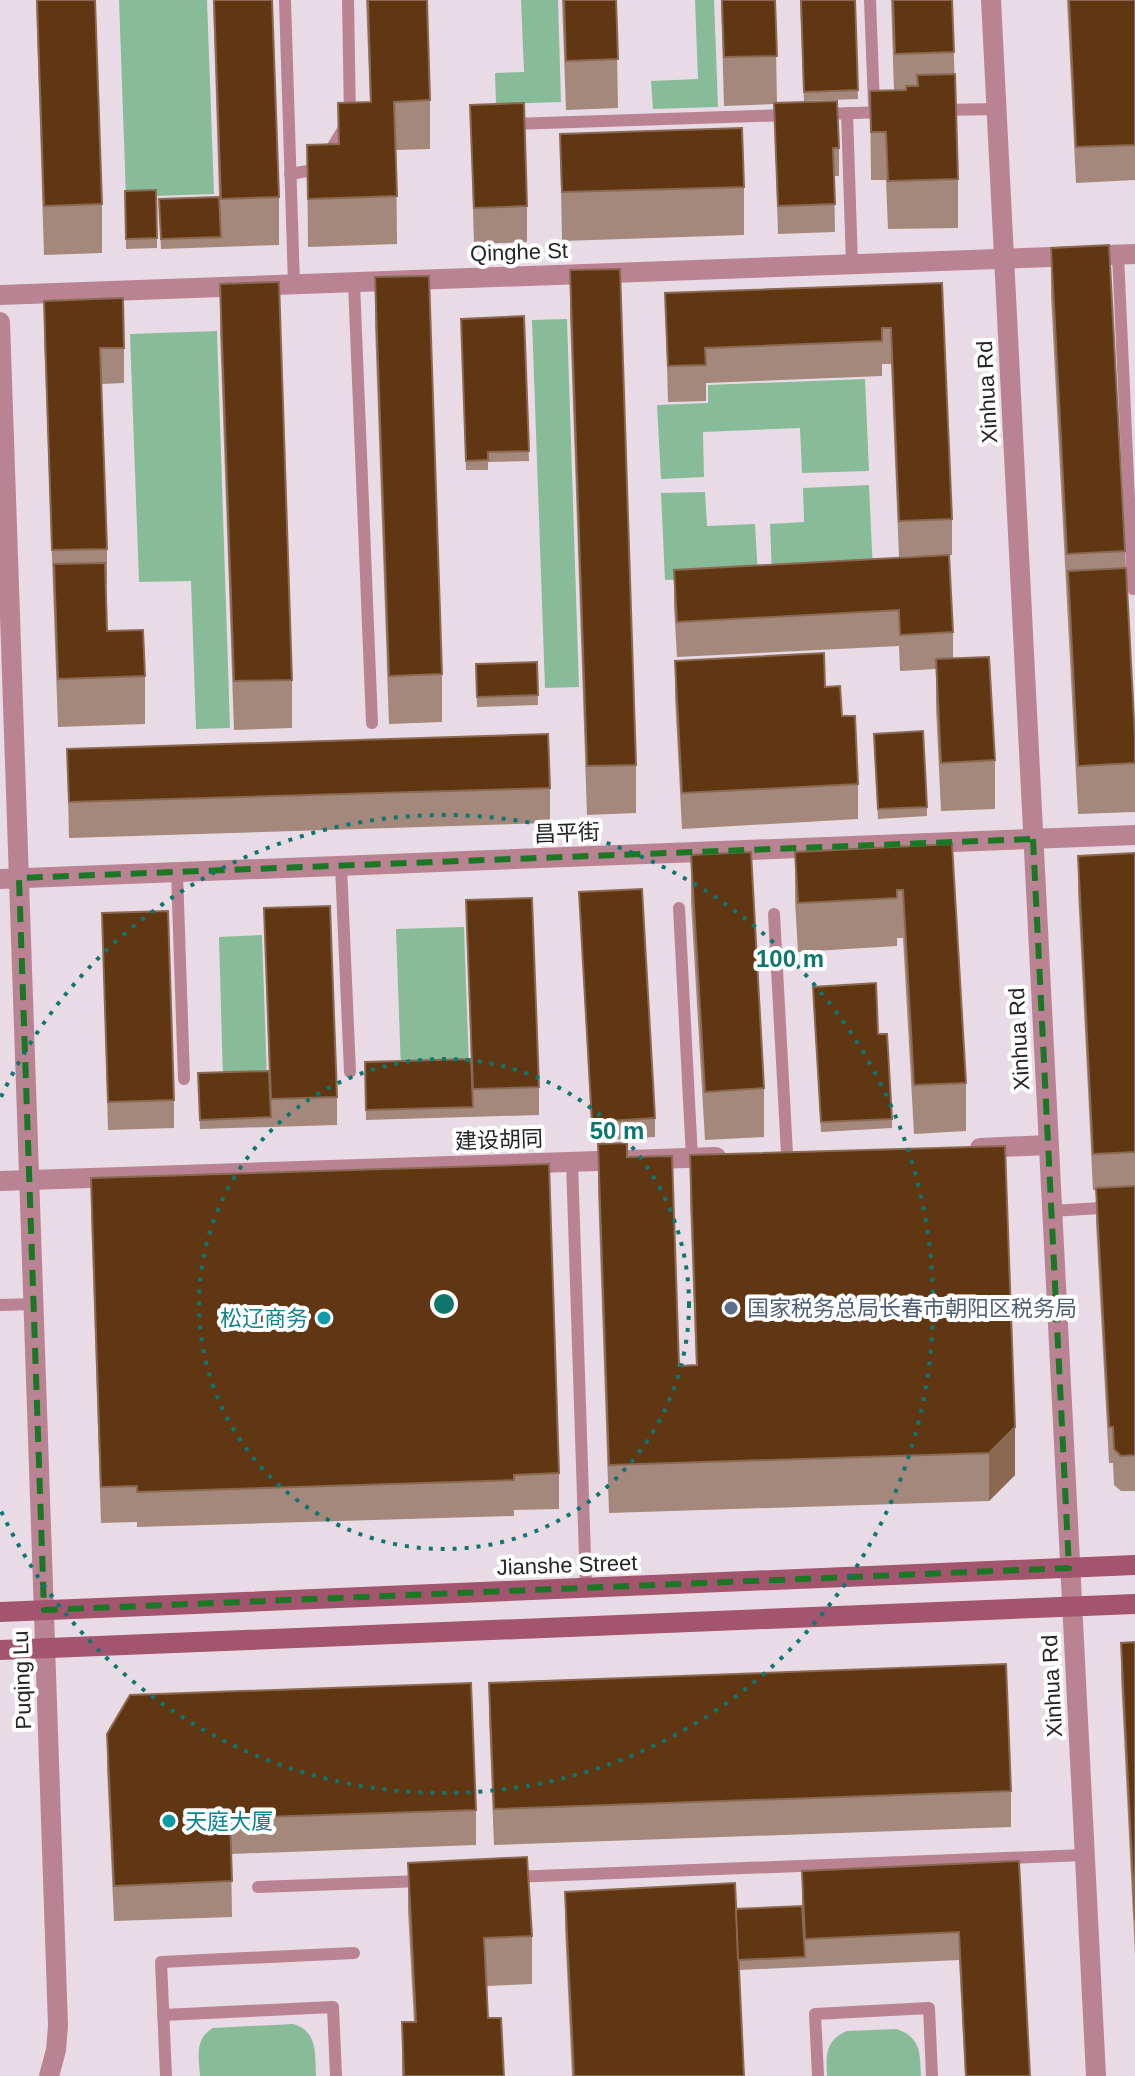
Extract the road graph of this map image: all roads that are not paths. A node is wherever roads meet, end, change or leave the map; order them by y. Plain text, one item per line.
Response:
1 (285, 0) edge
2 (348, 0) edge
3 (870, 0) edge
4 (991, 0) edge
5 (996, 109) junction
6 (935, 111) edge
7 (905, 112) edge
8 (847, 113) junction
9 (875, 113) junction
10 (815, 114) edge
11 (799, 115) edge
12 (497, 124) edge
13 (290, 174) junction
14 (1126, 255) edge
15 (1004, 259) junction
16 (852, 264) junction
17 (354, 283) junction
18 (294, 285) junction
19 (0, 295) edge
20 (0, 322) edge
21 (1135, 589) edge
22 (5, 590) edge
23 (372, 723) dead end
24 (7, 733) edge
25 (1135, 835) edge
26 (1033, 839) junction
27 (341, 866) junction
28 (177, 872) junction
29 (10, 879) edge
30 (679, 908) dead end
31 (774, 914) dead end
32 (350, 1072) dead end
33 (184, 1079) dead end
34 (1048, 1145) junction
35 (956, 1149) edge
36 (787, 1154) edge
37 (740, 1156) edge
38 (692, 1158) junction
39 (572, 1162) junction
40 (30, 1180) junction
41 (0, 1181) edge
42 (1135, 1206) edge
43 (1051, 1211) junction
44 (34, 1304) junction
45 (0, 1305) edge
46 (1135, 1565) edge
47 (1069, 1568) junction
48 (586, 1588) junction
49 (1135, 1604) edge
50 (1071, 1607) junction
51 (44, 1610) junction
52 (0, 1612) edge
53 (45, 1649) junction
54 (0, 1650) edge
55 (1085, 1855) junction
56 (496, 1878) edge
57 (433, 1880) edge
58 (258, 1887) dead end
59 (354, 1953) dead end
60 (163, 2015) junction
61 (49, 2076) edge
62 (166, 2076) edge
63 (336, 2076) edge
64 (818, 2076) edge
65 (932, 2076) edge
66 (1096, 2076) edge

1 - 13 lane
2 - 13 lane
3 - 9 lane
4 - 5 street, Xinhua Rd
5 - 6 lane
5 - 15 street, Xinhua Rd
7 - 9 lane
8 - 9 lane
8 - 10 lane
8 - 16 lane
11 - 12 lane
13 - 18 lane
14 - 15 street, Qinghe St
14 - 21 lane
15 - 16 street, Qinghe St
15 - 26 street, Xinhua Rd
16 - 17 street, Qinghe St
17 - 18 street, Qinghe St
17 - 23 lane
18 - 19 street, Qinghe St
20 - 22 street, Puqing Lu
22 - 24 street, Puqing Lu
24 - 29 street, Puqing Lu
25 - 26 street, 昌平街
26 - 27 street, 昌平街
26 - 34 street, Xinhua Rd
27 - 28 street, 昌平街
27 - 32 lane
28 - 29 street, 昌平街
28 - 33 lane
29 - 40 street, Puqing Lu
30 - 38 lane
31 - 36 lane
34 - 35 street
34 - 43 street, Xinhua Rd
37 - 38 street, 建设胡同
38 - 39 street, 建设胡同
39 - 40 street, 建设胡同
39 - 48 lane
40 - 41 street, 建设胡同
40 - 44 street, Puqing Lu
42 - 43 lane
43 - 47 street, Xinhua Rd
44 - 45 lane
44 - 51 street, Puqing Lu
46 - 47 main road, Jianshe Street
47 - 48 main road, Jianshe Street
47 - 50 street, Xinhua Rd
48 - 51 main road, Jianshe Street
49 - 50 main road
50 - 53 main road
50 - 55 street, Xinhua Rd
51 - 52 main road, Jianshe Street
51 - 53 street, Puqing Lu
53 - 54 main road
53 - 61 street, Puqing Lu
55 - 56 lane
55 - 66 street, Xinhua Rd
57 - 58 lane
59 - 60 lane
60 - 62 lane
60 - 63 lane
64 - 65 lane

